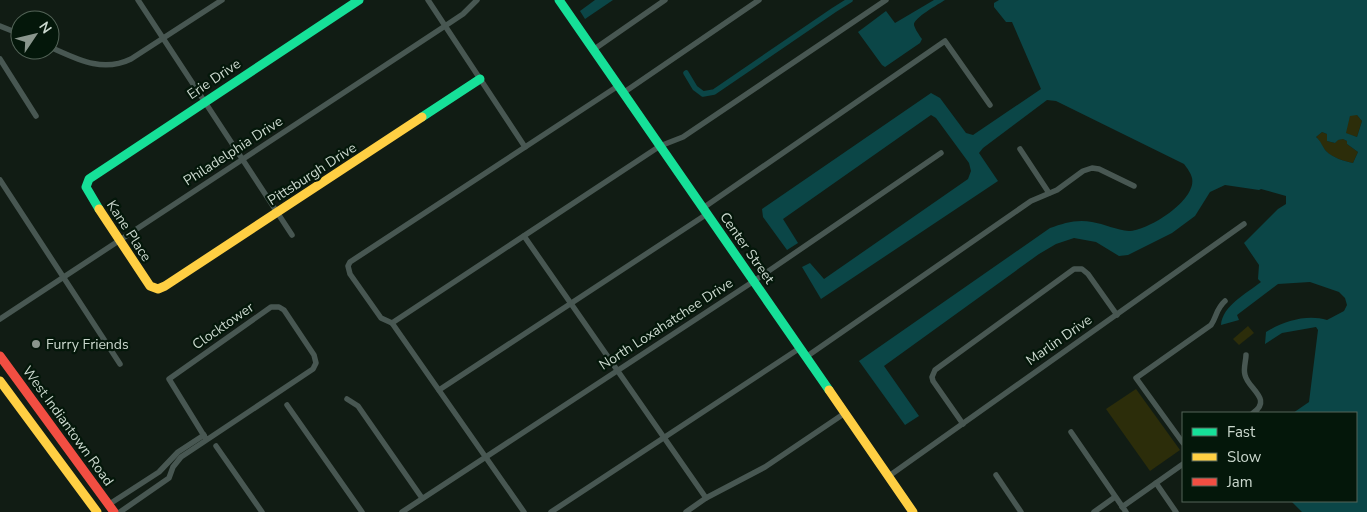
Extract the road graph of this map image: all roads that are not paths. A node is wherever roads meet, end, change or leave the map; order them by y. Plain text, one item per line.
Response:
1 (138, 0) edge
2 (222, 0) edge
3 (359, 0) edge
4 (428, 0) edge
5 (477, 0) edge
6 (559, 0) edge
7 (665, 0) edge
8 (759, 0) edge
9 (886, 0) edge
10 (445, 26) junction
11 (2, 27) edge
12 (0, 36) edge
13 (163, 38) junction
14 (593, 50) junction
15 (60, 51) edge
16 (0, 59) edge
17 (480, 79) junction
18 (621, 89) junction
19 (205, 102) junction
20 (990, 106) dead end
21 (36, 116) dead end
22 (660, 146) junction
23 (525, 147) junction
24 (1020, 149) dead end
25 (941, 154) dead end
26 (243, 159) junction
27 (0, 180) edge
28 (87, 183) joint
29 (1134, 186) dead end
30 (1049, 193) junction
31 (705, 211) junction
32 (278, 212) junction
33 (1244, 224) dead end
34 (292, 235) dead end
35 (524, 236) junction
36 (119, 240) junction
37 (64, 277) junction
38 (754, 281) junction
39 (158, 289) joint
40 (1225, 301) dead end
41 (571, 303) junction
42 (1117, 314) junction
43 (0, 319) edge
44 (392, 323) junction
45 (800, 348) junction
46 (1246, 355) dead end
47 (0, 356) edge
48 (806, 357) junction
49 (120, 364) dead end
50 (618, 370) junction
51 (0, 380) edge
52 (439, 390) junction
53 (347, 399) dead end
54 (287, 405) dead end
55 (1255, 412) edge
56 (845, 413) junction
57 (963, 424) junction
58 (1071, 432) dead end
59 (205, 437) junction
60 (664, 437) junction
61 (1182, 442) edge
62 (216, 446) dead end
63 (486, 457) junction
64 (1182, 465) edge
65 (996, 475) dead end
66 (889, 476) junction
67 (1156, 483) junction
68 (1115, 497) junction
69 (422, 498) junction
70 (706, 498) junction
71 (111, 508) edge
72 (1124, 510) edge
73 (406, 511) edge
74 (96, 512) edge
75 (120, 512) edge
76 (262, 512) edge
77 (362, 512) edge
78 (524, 512) edge
79 (551, 512) edge
80 (686, 512) edge
81 (913, 512) edge
82 (1021, 512) edge
83 (1094, 512) edge
84 (1176, 512) edge

1 - 13 street
2 - 13 street
3 - 19 street, Erie Drive
4 - 10 street
5 - 10 street, Philadelphia Drive
6 - 14 street, Center Street
7 - 14 street
8 - 18 street
9 - 22 street
10 - 17 street
10 - 26 street, Philadelphia Drive
11 - 12 street
13 - 15 street
13 - 19 street
14 - 18 street, Center Street
16 - 21 street
17 - 23 street
17 - 32 street, Pittsburgh Drive
18 - 22 street, Center Street
18 - 23 street
19 - 26 street
19 - 28 street, Erie Drive
20 - 31 street
22 - 31 street, Center Street
22 - 35 street
23 - 44 street
24 - 30 street
25 - 38 street, North Loxahatchee Drive
26 - 32 street
26 - 36 street, Philadelphia Drive
27 - 37 street
28 - 36 street, Kane Place
29 - 30 street
30 - 48 street
31 - 38 street, Center Street
31 - 41 street
32 - 34 street
32 - 39 street, Pittsburgh Drive
33 - 42 street, Marlin Drive
35 - 41 street
35 - 44 street
36 - 37 street, Philadelphia Drive
36 - 39 street, Kane Place
37 - 43 street, Philadelphia Drive
37 - 49 street
38 - 45 street, Center Street
38 - 50 street, North Loxahatchee Drive
40 - 61 street
41 - 50 street
41 - 52 street
42 - 57 street, Marlin Drive
42 - 57 street
44 - 52 street
45 - 48 street, Center Street
45 - 60 street
46 - 55 street
47 - 71 street, West Indiantown Road
48 - 56 street, Center Street
50 - 60 street
50 - 63 street, North Loxahatchee Drive
51 - 74 street, West Indiantown Road
52 - 63 street
53 - 69 street
54 - 77 street
56 - 66 street, Center Street
56 - 70 street
57 - 66 street, Marlin Drive
58 - 68 street
59 - 59 street, Clocktower
59 - 71 street, Clocktower
59 - 75 street, Clocktower
60 - 70 street
60 - 79 street
62 - 76 street
63 - 69 street, North Loxahatchee Drive
63 - 78 street
64 - 67 street
65 - 82 street
66 - 81 street, Center Street
67 - 72 street
67 - 84 street
68 - 72 street
68 - 83 street
69 - 73 street, North Loxahatchee Drive
70 - 80 street
71 - 74 street

